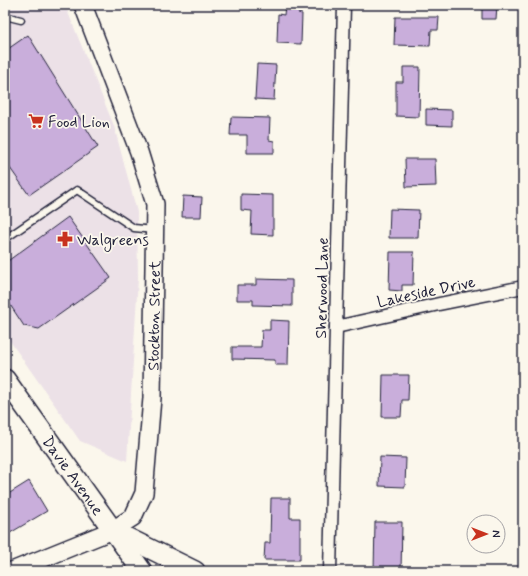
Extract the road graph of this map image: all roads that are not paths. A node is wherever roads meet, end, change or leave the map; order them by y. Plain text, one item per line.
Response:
1 (83, 5) edge
2 (344, 5) edge
3 (5, 16) edge
4 (21, 20) dead end
5 (155, 230) junction
6 (5, 239) edge
7 (523, 286) edge
8 (336, 327) junction
9 (5, 379) edge
10 (112, 530) junction
11 (12, 571) edge
12 (142, 571) edge
13 (195, 571) edge
14 (330, 571) edge

1 - 5 street, Stockton Street
2 - 8 street, Sherwood Lane
3 - 4 lane
5 - 6 lane
5 - 10 street, Stockton Street
7 - 8 street, Lakeside Drive
8 - 14 street, Sherwood Lane
9 - 10 main road, Davie Avenue
10 - 11 street, Stockton Street
10 - 12 main road, Davie Avenue
10 - 13 main road

